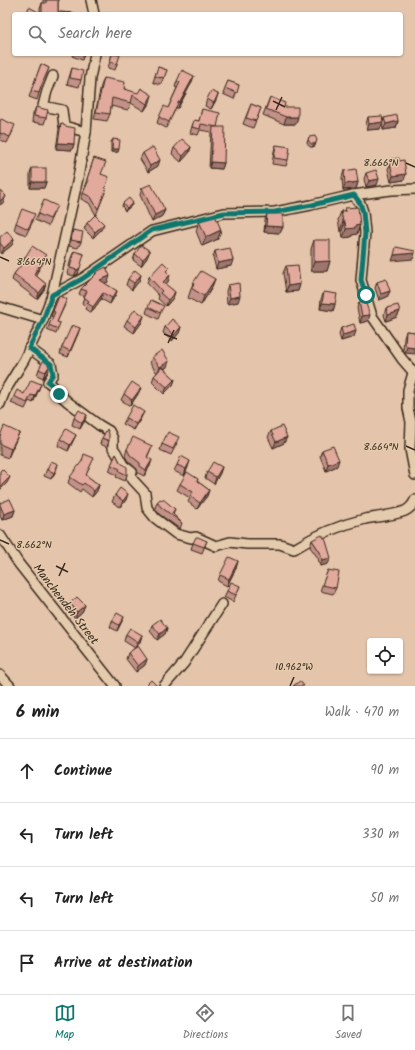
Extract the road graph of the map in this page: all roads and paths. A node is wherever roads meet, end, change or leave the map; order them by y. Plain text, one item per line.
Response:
1 (91, 0) edge
2 (94, 12) edge
3 (95, 56) edge
4 (53, 76) dead end
5 (86, 132) junction
6 (415, 189) edge
7 (354, 195) junction
8 (52, 295) junction
9 (0, 307) edge
10 (43, 320) junction
11 (29, 348) junction
12 (414, 374) edge
13 (0, 404) edge
14 (415, 475) edge
15 (415, 500) edge
16 (0, 535) edge
17 (222, 604) dead end
18 (0, 675) edge
19 (10, 686) edge
20 (115, 686) edge
21 (164, 686) edge

1 - 2 street
3 - 5 street
4 - 5 street
5 - 8 street
6 - 7 street
7 - 8 street
7 - 12 street
8 - 10 street
9 - 10 street
10 - 11 street
11 - 13 street
11 - 15 street
12 - 14 street
16 - 20 street, Manchendeh Street
17 - 21 street
18 - 19 street

